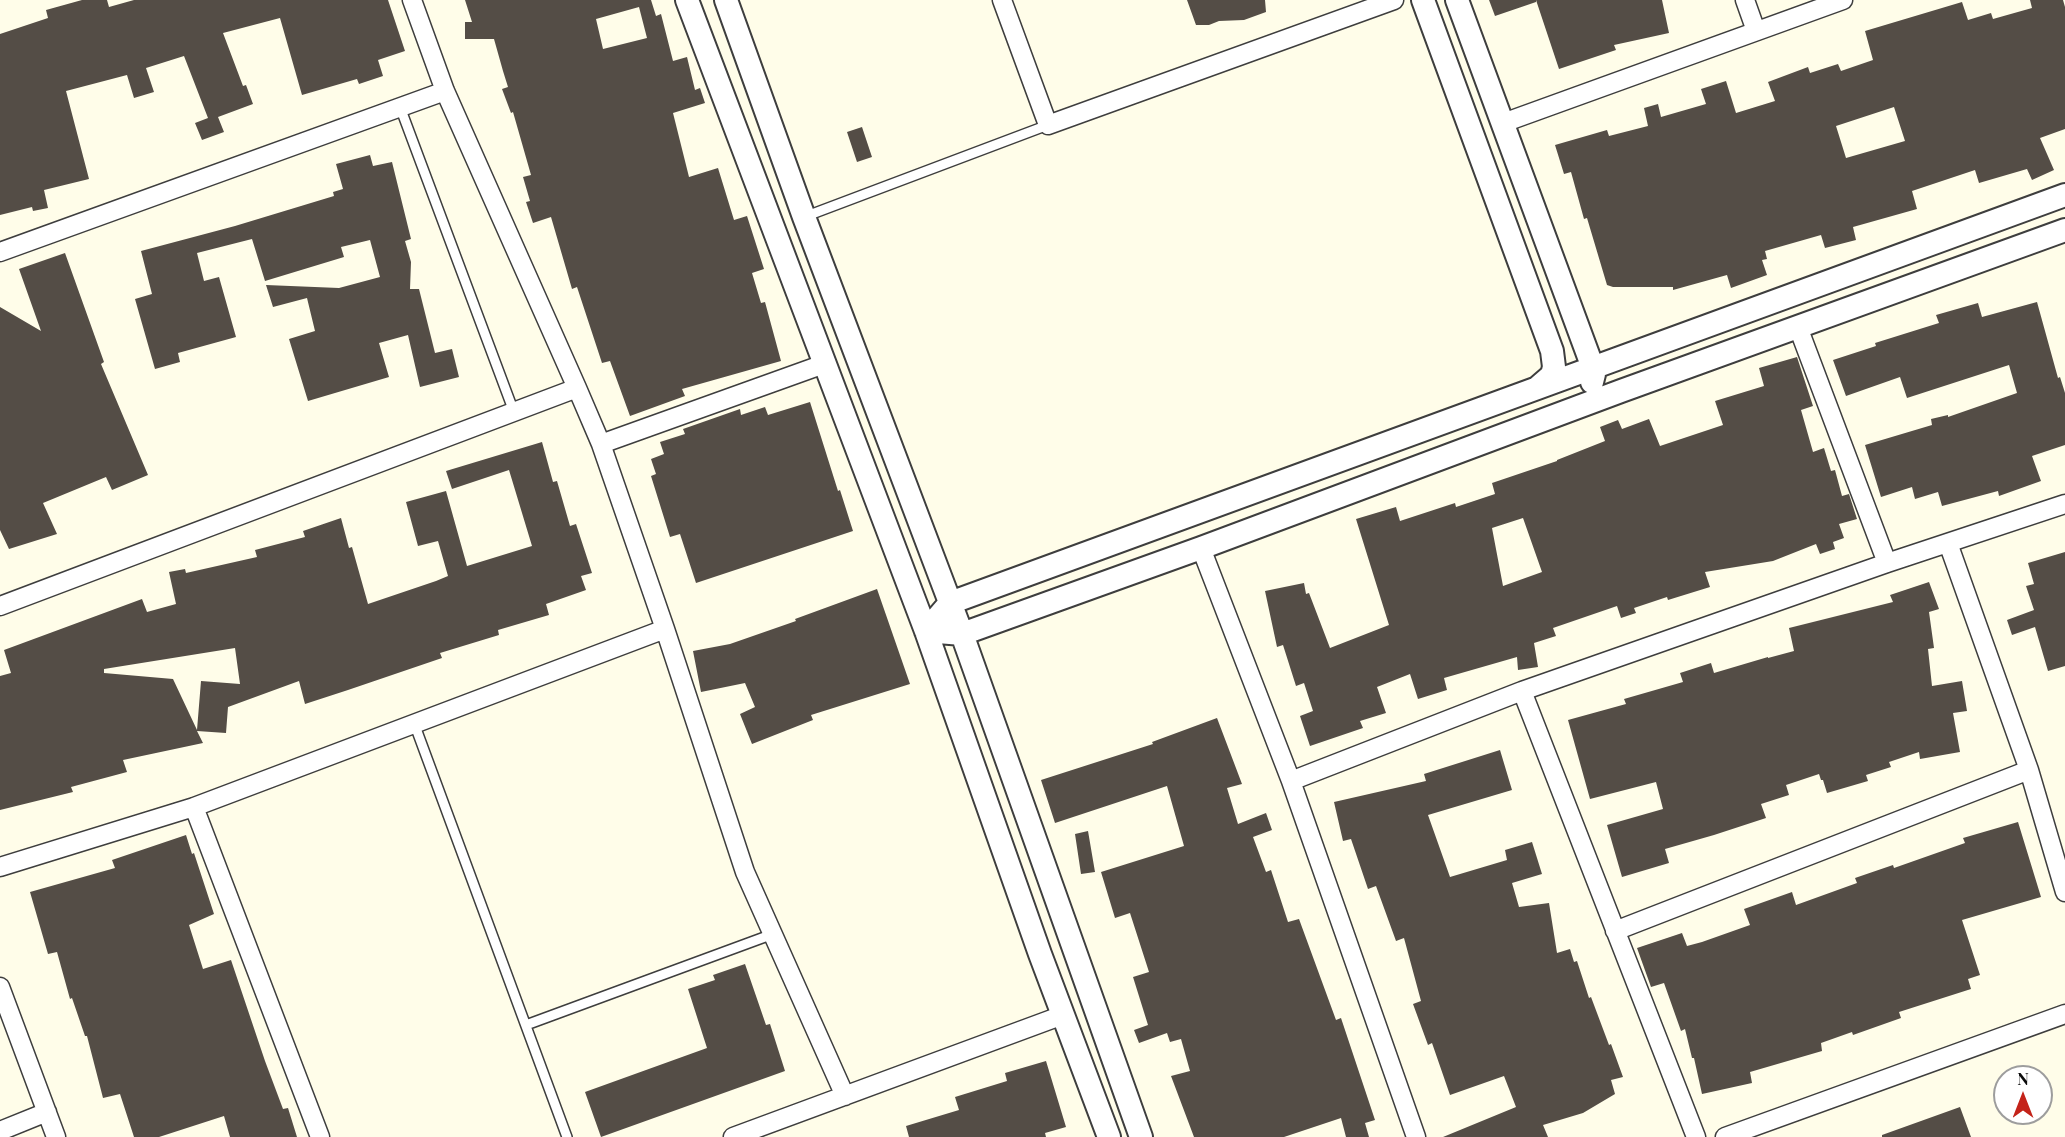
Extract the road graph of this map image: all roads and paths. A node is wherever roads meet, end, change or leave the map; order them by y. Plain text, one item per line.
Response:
1 (412, 0) edge
2 (687, 0) edge
3 (726, 0) edge
4 (1002, 0) edge
5 (1394, 0) edge
6 (1423, 0) edge
7 (1457, 0) edge
8 (1745, 0) edge
9 (1843, 0) edge
10 (1756, 30) junction
11 (445, 91) junction
12 (400, 107) junction
13 (1503, 123) junction
14 (1048, 125) junction
15 (2065, 195) edge
16 (804, 217) junction
17 (2065, 230) edge
18 (0, 252) edge
19 (1798, 327) junction
20 (824, 364) junction
21 (1593, 368) junction
22 (577, 388) junction
23 (1537, 388) junction
24 (514, 412) junction
25 (601, 444) junction
26 (1462, 449) junction
27 (2065, 504) edge
28 (1948, 543) junction
29 (1201, 548) junction
30 (1887, 563) junction
31 (951, 603) junction
32 (0, 606) edge
33 (665, 629) junction
34 (926, 632) junction
35 (962, 634) junction
36 (1522, 691) junction
37 (414, 723) junction
38 (2029, 770) junction
39 (1291, 781) junction
40 (194, 807) junction
41 (0, 867) edge
42 (2065, 892) edge
43 (1615, 931) junction
44 (773, 934) junction
45 (0, 987) edge
46 (2065, 1014) edge
47 (1063, 1015) junction
48 (526, 1025) junction
49 (845, 1096) junction
50 (47, 1112) junction
51 (0, 1131) edge
52 (56, 1137) edge
53 (320, 1137) edge
54 (567, 1137) edge
55 (733, 1137) edge
56 (1109, 1137) edge
57 (1141, 1137) edge
58 (1416, 1137) edge
59 (1696, 1137) edge
60 (1725, 1137) edge

1 - 11 street
2 - 20 street
3 - 16 street
4 - 14 street
5 - 14 street
6 - 23 street
7 - 13 street
8 - 10 street
9 - 10 street
10 - 13 street
11 - 12 street
11 - 22 street
12 - 18 street
12 - 24 lane
13 - 21 street
14 - 16 lane
15 - 21 street
16 - 31 street
17 - 19 street
19 - 26 street
19 - 30 street
20 - 25 street
20 - 34 street
21 - 23 street
21 - 26 street
22 - 24 street
22 - 25 street
23 - 31 street
24 - 32 street
25 - 33 street
26 - 29 street
27 - 28 street
28 - 30 street
28 - 38 street
29 - 35 street
29 - 39 street
30 - 36 street
31 - 34 street
31 - 35 street
33 - 37 street
33 - 44 street
34 - 35 street
34 - 47 street
35 - 57 street
36 - 39 street
36 - 43 street
37 - 40 street
37 - 48 lane
38 - 42 street
38 - 43 street
39 - 58 street
40 - 41 street
40 - 53 street
43 - 59 street
44 - 48 lane
44 - 49 street
45 - 50 street
46 - 60 street
47 - 49 street
47 - 56 street
48 - 54 lane
49 - 55 street
50 - 51 street
50 - 52 street

